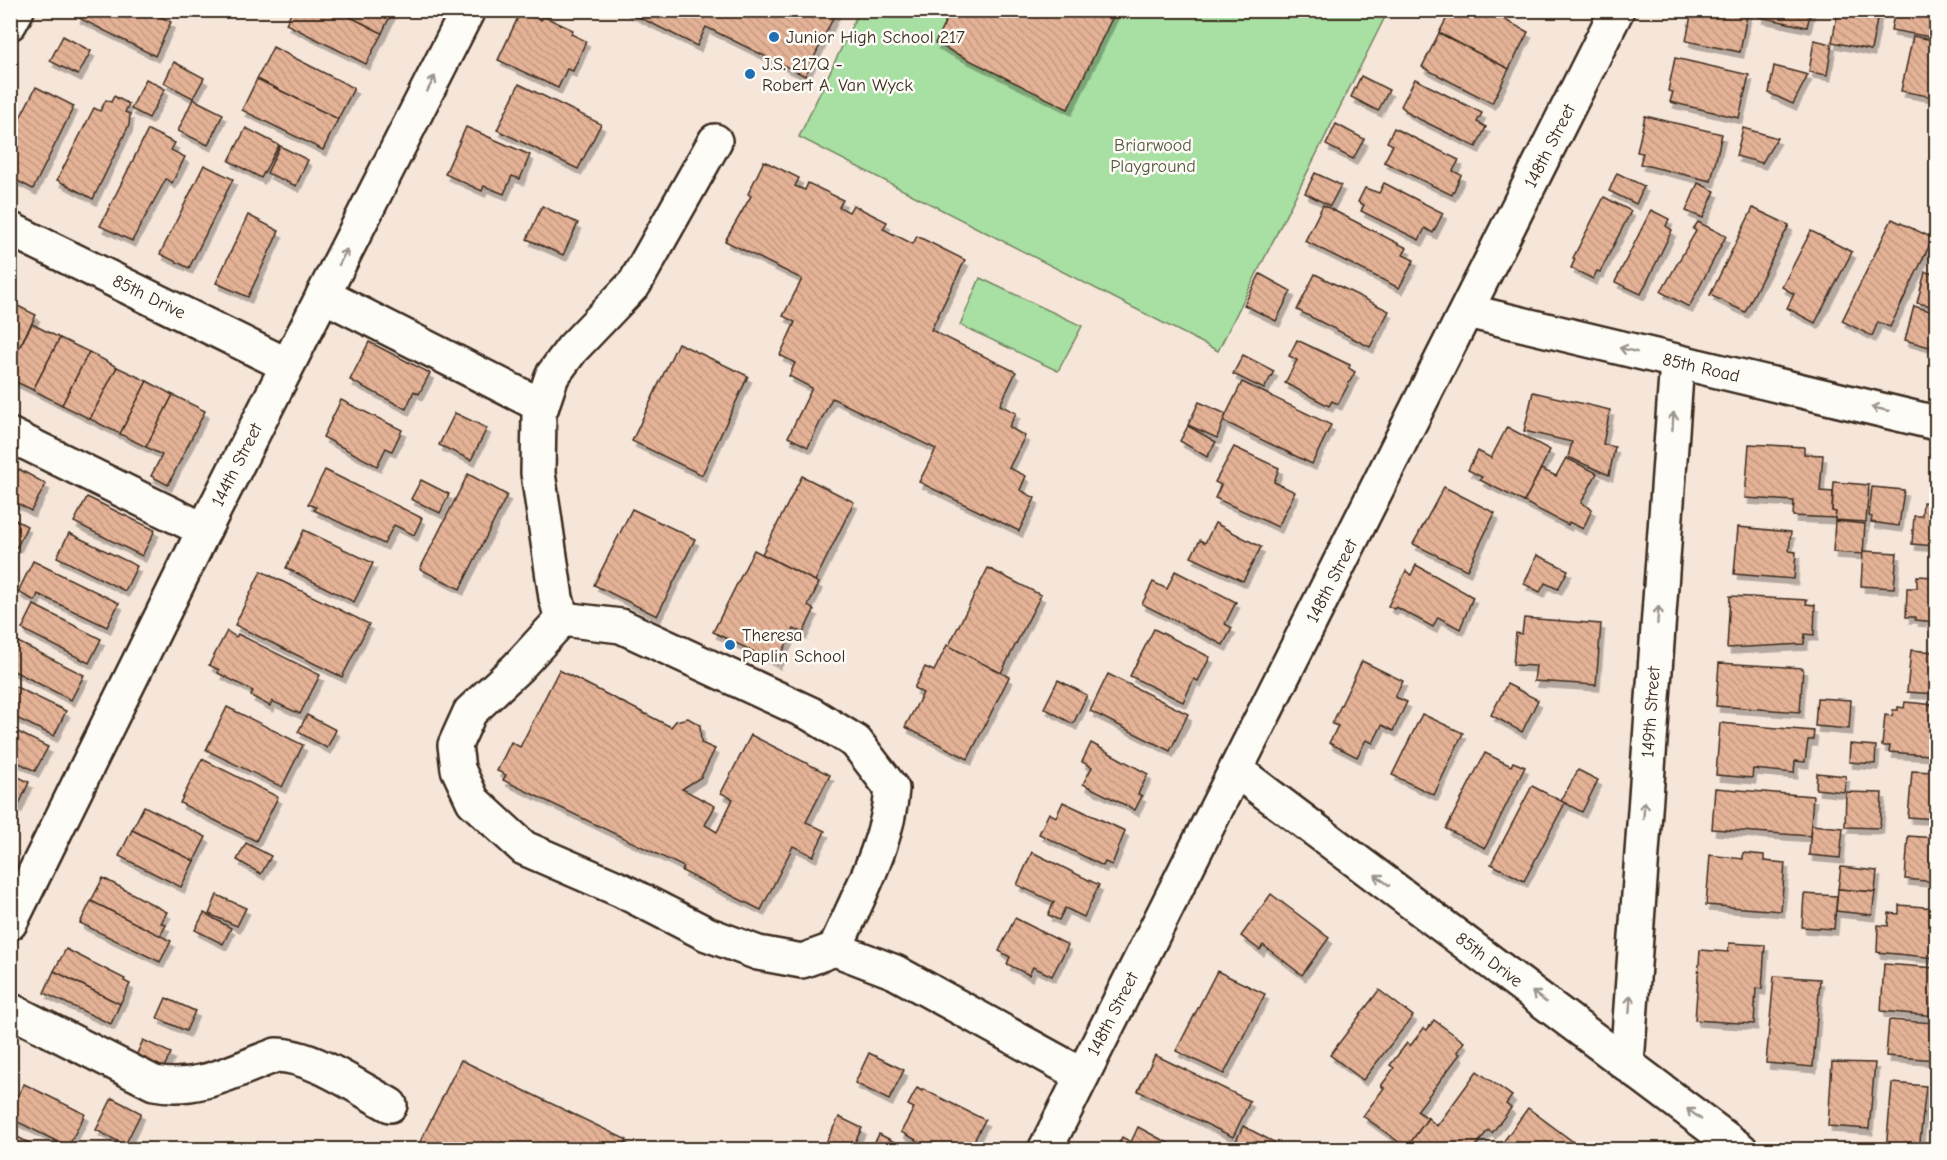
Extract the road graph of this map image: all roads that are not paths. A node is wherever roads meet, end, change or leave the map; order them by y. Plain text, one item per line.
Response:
1 (17, 10) edge
2 (468, 10) edge
3 (1617, 10) edge
4 (10, 23) edge
5 (715, 141) dead end
6 (10, 229) edge
7 (323, 295) junction
8 (1467, 311) junction
9 (1677, 362) junction
10 (287, 365) junction
11 (542, 406) junction
12 (1936, 423) edge
13 (10, 435) edge
14 (204, 530) junction
15 (562, 619) junction
16 (1237, 771) junction
17 (10, 922) edge
18 (835, 949) junction
19 (10, 1010) edge
20 (1627, 1063) junction
21 (1083, 1075) junction
22 (390, 1104) dead end
23 (1045, 1149) edge
24 (1741, 1149) edge

1 - 4 street
7 -> 2 street, 144th Street
3 - 8 street, 148th Street
5 - 11 street
6 - 10 street, 85th Drive
7 - 10 street, 144th Street
7 - 11 street
9 -> 8 street, 85th Road
8 - 16 street, 148th Street
12 -> 9 street, 85th Road
20 -> 9 street, 149th Street
10 - 14 street, 144th Street
11 - 15 street
13 - 14 street
14 - 17 street, 144th Street
15 - 18 street
15 - 18 street
20 -> 16 street, 85th Drive
16 - 21 street, 148th Street
18 - 21 street
19 - 22 street
24 -> 20 street, 85th Drive
21 - 23 street, 148th Street

